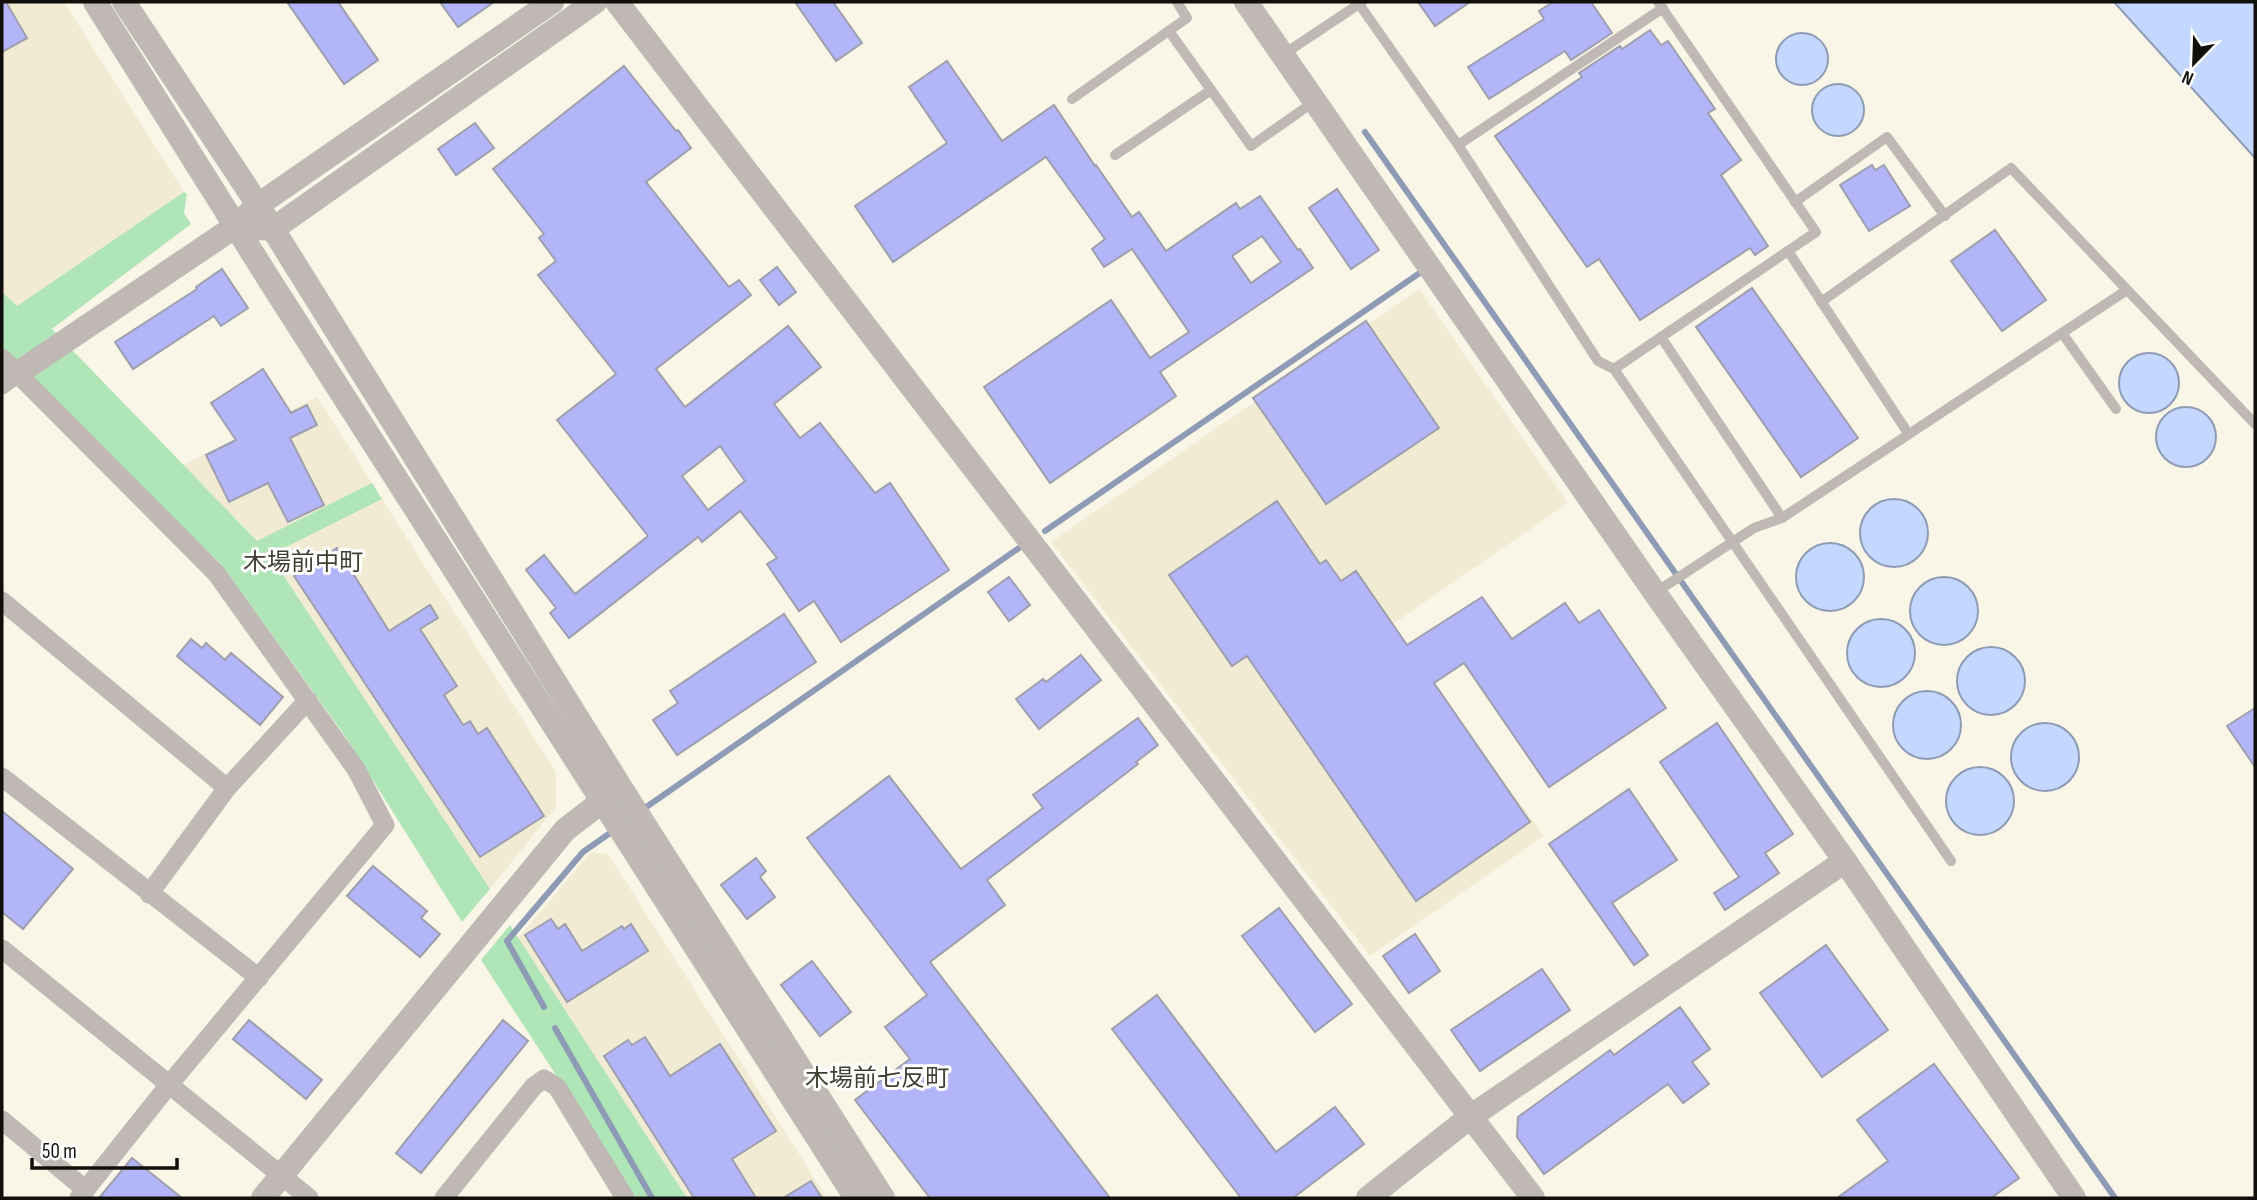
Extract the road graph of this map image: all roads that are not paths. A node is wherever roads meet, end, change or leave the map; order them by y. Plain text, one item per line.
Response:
1 (95, 2) edge
2 (124, 2) edge
3 (552, 2) edge
4 (595, 2) edge
5 (617, 2) edge
6 (1177, 2) edge
7 (1246, 2) edge
8 (1361, 3) edge
9 (1660, 5) edge
10 (1169, 31) junction
11 (1284, 55) junction
12 (1211, 89) junction
13 (1072, 99) dead end
14 (1316, 101) junction
15 (1458, 145) junction
16 (1115, 155) dead end
17 (1795, 202) junction
18 (258, 205) junction
19 (1945, 216) junction
20 (236, 226) junction
21 (273, 229) junction
22 (1788, 251) junction
23 (2127, 290) junction
24 (1821, 302) junction
25 (2062, 333) junction
26 (1661, 337) junction
27 (1614, 369) junction
28 (7, 372) edge
29 (2116, 409) dead end
30 (2255, 424) edge
31 (1908, 433) junction
32 (1782, 518) junction
33 (1734, 542) junction
34 (1655, 593) junction
35 (2, 601) edge
36 (308, 700) junction
37 (2, 778) edge
38 (227, 788) junction
39 (611, 794) junction
40 (1845, 861) junction
41 (1951, 861) dead end
42 (149, 894) junction
43 (2, 949) edge
44 (259, 978) junction
45 (168, 1086) junction
46 (1470, 1117) junction
47 (2, 1120) edge
48 (282, 1175) junction
49 (83, 1194) edge
50 (263, 1198) edge
51 (309, 1198) edge
52 (444, 1198) edge
53 (625, 1198) edge
54 (856, 1198) edge
55 (883, 1198) edge
56 (1368, 1198) edge
57 (1533, 1198) edge
58 (2074, 1198) edge

1 - 20 street
2 - 18 street
3 - 18 street
4 - 21 street
5 - 46 street
6 - 10 lane
7 - 11 street
8 - 11 lane
8 - 15 lane
9 - 15 lane
9 - 17 lane
10 - 12 lane
10 - 13 lane
11 - 14 street
12 - 14 lane
12 - 16 lane
14 - 34 street
15 - 27 lane
17 - 19 lane
17 - 22 lane
18 - 20 street
18 - 21 street
19 - 23 lane
19 - 24 lane
20 - 21 street
20 - 28 street
20 - 39 street
21 - 39 street
22 - 24 lane
22 - 26 lane
23 - 25 lane
23 - 30 lane
24 - 31 lane
25 - 29 lane
25 - 31 lane
26 - 27 lane
26 - 32 lane
27 - 33 lane
28 - 36 street
31 - 32 lane
32 - 33 lane
33 - 34 lane
33 - 41 lane
34 - 40 street
35 - 38 street
36 - 38 street
36 - 44 street
37 - 42 street
38 - 42 street
39 - 48 street
39 - 54 street
39 - 55 street
40 - 46 street
40 - 58 street
42 - 44 street
43 - 45 street
44 - 45 street
45 - 48 street
45 - 49 street
46 - 56 street
46 - 57 street
47 - 49 street
48 - 50 street
48 - 51 street
52 - 53 street

